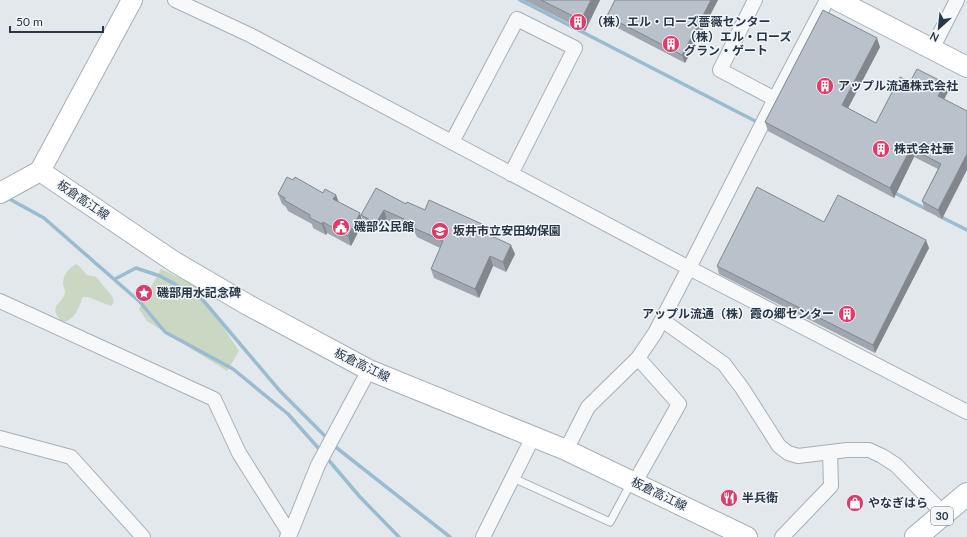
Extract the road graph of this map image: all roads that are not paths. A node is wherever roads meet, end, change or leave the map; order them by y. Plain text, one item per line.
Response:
1 (132, 0) edge
2 (175, 0) edge
3 (755, 0) edge
4 (827, 0) edge
5 (837, 0) edge
6 (957, 0) edge
7 (932, 49) junction
8 (967, 67) edge
9 (775, 99) junction
10 (452, 142) junction
11 (40, 171) junction
12 (511, 174) junction
13 (4, 190) edge
14 (689, 268) junction
15 (0, 301) edge
16 (662, 320) junction
17 (638, 358) junction
18 (369, 370) junction
19 (967, 412) edge
20 (532, 437) junction
21 (0, 438) edge
22 (566, 450) junction
23 (830, 452) junction
24 (512, 478) junction
25 (633, 482) junction
26 (967, 494) edge
27 (944, 514) junction
28 (288, 536) edge
29 (143, 537) edge
30 (483, 537) edge
31 (747, 537) edge
32 (782, 537) edge
33 (916, 537) edge

1 - 11 main road
2 - 10 street
3 - 9 street
4 - 9 street
5 - 7 main road
6 - 7 street
7 - 8 main road
9 - 14 street
10 - 12 street
10 - 12 street
11 - 13 main road
11 - 18 main road, 板倉高江線
12 - 14 street
14 - 16 street
14 - 19 street
15 - 28 street
16 - 17 street
16 - 23 street
17 - 22 street
17 - 25 street
18 - 20 main road, 板倉高江線
18 - 28 street
20 - 22 main road, 板倉高江線
20 - 24 street
21 - 29 street
22 - 25 main road, 板倉高江線
23 - 27 street
23 - 32 street
24 - 25 lane
24 - 30 street
25 - 31 main road, 板倉高江線
26 - 27 main road, 30
27 - 33 main road, 30

